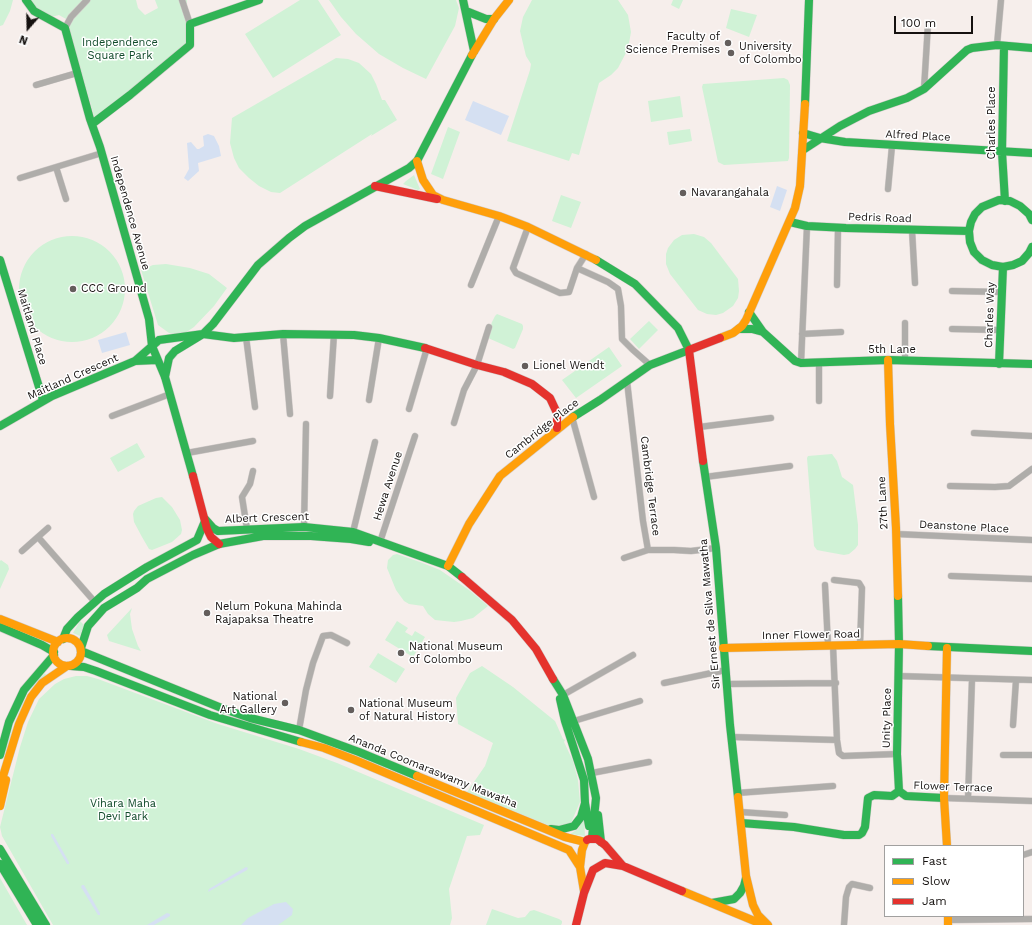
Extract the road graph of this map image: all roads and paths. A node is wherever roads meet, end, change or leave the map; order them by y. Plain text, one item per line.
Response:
1 (26, 0) edge
2 (87, 0) edge
3 (182, 0) edge
4 (259, 0) edge
5 (463, 0) edge
6 (509, 0) edge
7 (809, 0) edge
8 (1001, 0) edge
9 (466, 11) junction
10 (494, 19) junction
11 (190, 24) junction
12 (928, 24) dead end
13 (65, 28) junction
14 (1001, 46) junction
15 (1032, 48) edge
16 (474, 51) junction
17 (77, 73) junction
18 (36, 85) dead end
19 (924, 89) junction
20 (92, 124) junction
21 (803, 133) junction
22 (820, 138) junction
23 (892, 146) junction
24 (802, 150) junction
25 (1002, 152) junction
26 (1032, 153) edge
27 (102, 154) junction
28 (417, 161) junction
29 (56, 167) junction
30 (20, 178) dead end
31 (375, 186) junction
32 (888, 189) dead end
33 (66, 199) dead end
34 (443, 200) junction
35 (1005, 201) junction
36 (499, 216) junction
37 (1032, 220) edge
38 (790, 222) junction
39 (807, 226) junction
40 (528, 227) junction
41 (838, 227) junction
42 (912, 230) junction
43 (969, 232) junction
44 (1032, 247) edge
45 (586, 254) junction
46 (0, 260) edge
47 (1002, 267) junction
48 (577, 268) junction
49 (915, 283) dead end
50 (471, 285) dead end
51 (837, 285) dead end
52 (952, 291) dead end
53 (1002, 292) junction
54 (749, 312) junction
55 (905, 323) dead end
56 (489, 327) dead end
57 (739, 328) junction
58 (952, 329) dead end
59 (1000, 330) junction
60 (763, 332) junction
61 (841, 332) dead end
62 (203, 334) junction
63 (283, 334) junction
64 (334, 334) junction
65 (802, 334) junction
66 (246, 337) junction
67 (379, 338) junction
68 (152, 346) junction
69 (427, 348) junction
70 (688, 350) junction
71 (157, 360) junction
72 (888, 360) junction
73 (905, 361) junction
74 (135, 362) junction
75 (818, 362) junction
76 (801, 363) junction
77 (1000, 364) junction
78 (1032, 364) edge
79 (477, 365) junction
80 (650, 365) junction
81 (165, 377) junction
82 (627, 381) junction
83 (170, 394) junction
84 (330, 396) dead end
85 (43, 400) junction
86 (369, 400) dead end
87 (819, 401) dead end
88 (255, 407) dead end
89 (409, 409) dead end
90 (290, 414) dead end
91 (112, 416) dead end
92 (572, 417) junction
93 (770, 418) dead end
94 (454, 423) dead end
95 (306, 424) dead end
96 (0, 426) edge
97 (698, 427) junction
98 (557, 428) junction
99 (974, 433) dead end
100 (415, 436) dead end
101 (1032, 436) edge
102 (253, 441) dead end
103 (375, 442) dead end
104 (188, 453) junction
105 (790, 466) dead end
106 (1032, 469) edge
107 (253, 471) dead end
108 (705, 477) junction
109 (950, 486) dead end
110 (594, 497) dead end
111 (205, 519) junction
112 (291, 527) junction
113 (304, 527) junction
114 (48, 528) dead end
115 (247, 529) junction
116 (353, 532) junction
117 (896, 534) junction
118 (283, 536) junction
119 (38, 537) junction
120 (197, 540) junction
121 (1032, 540) edge
122 (380, 542) junction
123 (219, 544) junction
124 (716, 548) junction
125 (648, 550) junction
126 (22, 551) dead end
127 (202, 551) junction
128 (624, 558) dead end
129 (448, 566) junction
130 (951, 576) dead end
131 (1032, 579) edge
132 (834, 580) dead end
133 (826, 584) dead end
134 (94, 602) junction
135 (0, 619) edge
136 (0, 627) edge
137 (61, 641) junction
138 (346, 643) dead end
139 (899, 644) junction
140 (831, 645) junction
141 (860, 645) junction
142 (723, 648) junction
143 (947, 648) junction
144 (81, 649) junction
145 (1032, 651) edge
146 (54, 654) junction
147 (633, 655) dead end
148 (69, 666) junction
149 (726, 670) junction
150 (898, 676) junction
151 (946, 678) junction
152 (972, 679) junction
153 (1016, 680) junction
154 (1032, 680) edge
155 (664, 683) dead end
156 (836, 683) junction
157 (557, 684) junction
158 (727, 684) junction
159 (563, 695) junction
160 (640, 701) dead end
161 (574, 721) junction
162 (1013, 725) dead end
163 (299, 730) junction
164 (732, 737) junction
165 (837, 740) junction
166 (897, 754) junction
167 (0, 755) edge
168 (1003, 755) dead end
169 (1032, 755) edge
170 (649, 762) dead end
171 (6, 769) junction
172 (592, 773) junction
173 (0, 786) edge
174 (833, 786) dead end
175 (899, 791) junction
176 (737, 793) junction
177 (596, 798) junction
178 (944, 798) junction
179 (968, 798) junction
180 (1032, 801) edge
181 (585, 803) junction
182 (0, 806) edge
183 (740, 812) junction
184 (785, 814) dead end
185 (741, 823) junction
186 (546, 829) junction
187 (589, 840) junction
188 (601, 842) junction
189 (947, 845) edge
190 (0, 846) edge
191 (2, 852) edge
192 (0, 864) edge
193 (623, 866) junction
194 (580, 867) junction
195 (746, 876) junction
196 (870, 888) dead end
197 (584, 893) junction
198 (712, 903) junction
199 (1032, 919) edge
200 (948, 920) edge
201 (746, 921) edge
202 (37, 925) edge
203 (46, 925) edge
204 (576, 925) edge
205 (764, 925) edge
206 (768, 925) edge
207 (844, 925) edge

1 - 13 main road
2 - 13 street
3 - 11 street
4 - 11 main road
5 - 9 main road
6 - 10 main road
7 - 21 main road
8 - 14 street
9 - 10 main road
9 - 16 main road
10 - 16 main road
11 - 20 main road
12 - 19 street
13 - 17 main road, Independence Avenue
14 - 15 main road
14 - 19 main road
14 - 25 main road, Charles Place
16 - 28 main road
17 - 18 street
17 - 20 main road, Independence Avenue
19 - 22 main road
20 - 27 main road, Independence Avenue
21 - 22 main road, Alfred Place
21 - 24 main road
22 - 23 main road, Alfred Place
22 - 24 main road
23 - 25 main road, Alfred Place
23 - 32 street
24 - 38 main road
25 - 26 main road, Alfred Place
25 - 35 main road, Charles Place
27 - 29 street
27 - 68 main road, Independence Avenue
28 - 31 main road
28 - 34 main road
29 - 30 street
29 - 33 street
31 - 34 main road, Sir Ernest de Silva Mawatha
31 - 62 main road
34 - 36 main road, Sir Ernest de Silva Mawatha
35 - 37 main road
35 - 43 main road
36 - 40 main road, Sir Ernest de Silva Mawatha
36 - 50 street
38 - 39 main road, Pedris Road
38 - 54 main road
39 - 41 main road, Pedris Road
39 - 65 street
40 - 45 main road, Sir Ernest de Silva Mawatha
40 - 48 street
41 - 42 main road, Pedris Road
41 - 51 street
42 - 43 main road, Pedris Road
42 - 49 street
43 - 47 main road
44 - 47 main road
45 - 48 street
45 - 70 main road, Sir Ernest de Silva Mawatha
46 - 85 main road, Maitland Place
47 - 53 main road, Charles Way
48 - 80 street
52 - 53 street
53 - 59 main road, Charles Way
54 - 57 main road
54 - 60 main road
55 - 73 street
56 - 79 street
57 - 60 main road
57 - 70 main road, Cambridge Place
58 - 59 street
59 - 77 main road, Charles Way
60 - 76 main road
61 - 65 street
62 - 66 main road
62 - 68 main road
62 - 81 main road
63 - 64 main road
63 - 66 main road
63 - 90 street
64 - 67 main road
64 - 84 street
65 - 76 street
66 - 88 street
67 - 69 main road
67 - 86 street
68 - 71 main road, Independence Avenue
68 - 74 main road, Maitland Crescent
69 - 79 main road
69 - 89 street
70 - 80 main road, Cambridge Place
70 - 97 main road, Sir Ernest de Silva Mawatha
71 - 74 main road, Maitland Crescent
71 - 81 main road, Independence Avenue
72 - 73 main road, 5th Lane
72 - 75 main road, 5th Lane
72 - 117 main road, 27th Lane
73 - 77 main road, 5th Lane
74 - 85 main road, Maitland Crescent
75 - 76 main road, 5th Lane
75 - 87 street
77 - 78 main road, 5th Lane
79 - 94 street
79 - 98 main road
80 - 82 main road, Cambridge Place
81 - 83 main road, Independence Avenue
82 - 92 main road, Cambridge Place
82 - 125 street, Cambridge Terrace
83 - 91 street
83 - 104 main road, Independence Avenue
85 - 96 main road, Maitland Crescent
92 - 98 main road, Cambridge Place
92 - 110 street
93 - 97 street
95 - 113 street
97 - 108 main road, Sir Ernest de Silva Mawatha
98 - 129 main road, Cambridge Place
99 - 101 street
100 - 122 street, Hewa Avenue
102 - 104 street
103 - 116 street
104 - 111 main road, Independence Avenue
105 - 108 street
106 - 109 street
107 - 115 street
108 - 124 main road, Sir Ernest de Silva Mawatha
111 - 115 main road, Albert Crescent
111 - 120 main road
111 - 123 main road, Independence Avenue
112 - 113 main road, Albert Crescent
112 - 115 main road, Albert Crescent
112 - 118 main road
113 - 116 main road, Albert Crescent
114 - 119 street
116 - 122 main road, Albert Crescent
117 - 121 street, Deanstone Place
117 - 139 main road, 27th Lane
118 - 122 main road, Albert Crescent
118 - 123 main road, Albert Crescent
119 - 126 street
119 - 134 street
120 - 127 main road
120 - 134 main road
122 - 129 main road, Albert Crescent
123 - 127 main road, Albert Crescent
124 - 125 street, Cambridge Terrace
124 - 142 main road, Sir Ernest de Silva Mawatha
125 - 128 street
127 - 144 main road, Albert Crescent
129 - 157 main road, Albert Crescent
130 - 131 street
132 - 141 street
133 - 140 street
134 - 137 main road
135 - 137 main road
136 - 146 main road
137 - 144 main road
137 - 146 main road
138 - 163 street
139 - 141 main road, Inner Flower Road
139 - 143 main road, Inner Flower Road
139 - 150 main road, Unity Place
140 - 141 main road, Inner Flower Road
140 - 142 main road, Inner Flower Road
140 - 156 street
142 - 149 main road, Sir Ernest de Silva Mawatha
143 - 145 main road, Inner Flower Road
143 - 151 main road
144 - 148 main road
144 - 163 main road, Ananda Coomaraswamy Mawatha
146 - 148 main road
146 - 167 main road
147 - 159 street
148 - 171 main road
148 - 194 main road, Ananda Coomaraswamy Mawatha
149 - 155 street
149 - 158 main road, Sir Ernest de Silva Mawatha
150 - 151 street
150 - 166 main road, Unity Place
151 - 152 street
151 - 178 main road
152 - 153 street
152 - 179 street
153 - 154 street
153 - 162 street
156 - 158 street
156 - 165 street
157 - 159 main road, Albert Crescent
157 - 181 main road
158 - 164 main road, Sir Ernest de Silva Mawatha
159 - 161 main road, Albert Crescent
160 - 161 street
161 - 172 main road, Albert Crescent
163 - 186 main road, Ananda Coomaraswamy Mawatha
164 - 165 street
164 - 176 main road, Sir Ernest de Silva Mawatha
165 - 166 street
166 - 175 main road, Unity Place
168 - 169 street
170 - 172 street
171 - 173 main road
171 - 182 main road
172 - 177 main road, Albert Crescent
174 - 176 street
175 - 178 main road, Flower Terrace
175 - 185 main road, Flower Terrace
176 - 183 main road, Sir Ernest de Silva Mawatha
177 - 187 main road
177 - 188 main road
178 - 179 street, Flower Terrace
178 - 189 main road
179 - 180 street, Flower Terrace
181 - 186 main road
181 - 187 main road
183 - 184 street
183 - 185 main road, Sir Ernest de Silva Mawatha
185 - 195 main road, Sir Ernest de Silva Mawatha
186 - 187 main road, Ananda Coomaraswamy Mawatha
187 - 188 main road, Ananda Coomaraswamy Mawatha
187 - 194 main road
188 - 193 main road, Ananda Coomaraswamy Mawatha
190 - 191 main road
191 - 203 main road
192 - 202 main road
193 - 197 main road
193 - 198 main road, Ananda Coomaraswamy Mawatha
194 - 197 main road
195 - 198 main road, Sir Ernest de Silva Mawatha
195 - 206 main road, Sir Ernest de Silva Mawatha
196 - 207 street
197 - 204 main road
198 - 201 main road, Ananda Coomaraswamy Mawatha
199 - 200 street
201 - 205 main road, Ananda Coomaraswamy Mawatha

